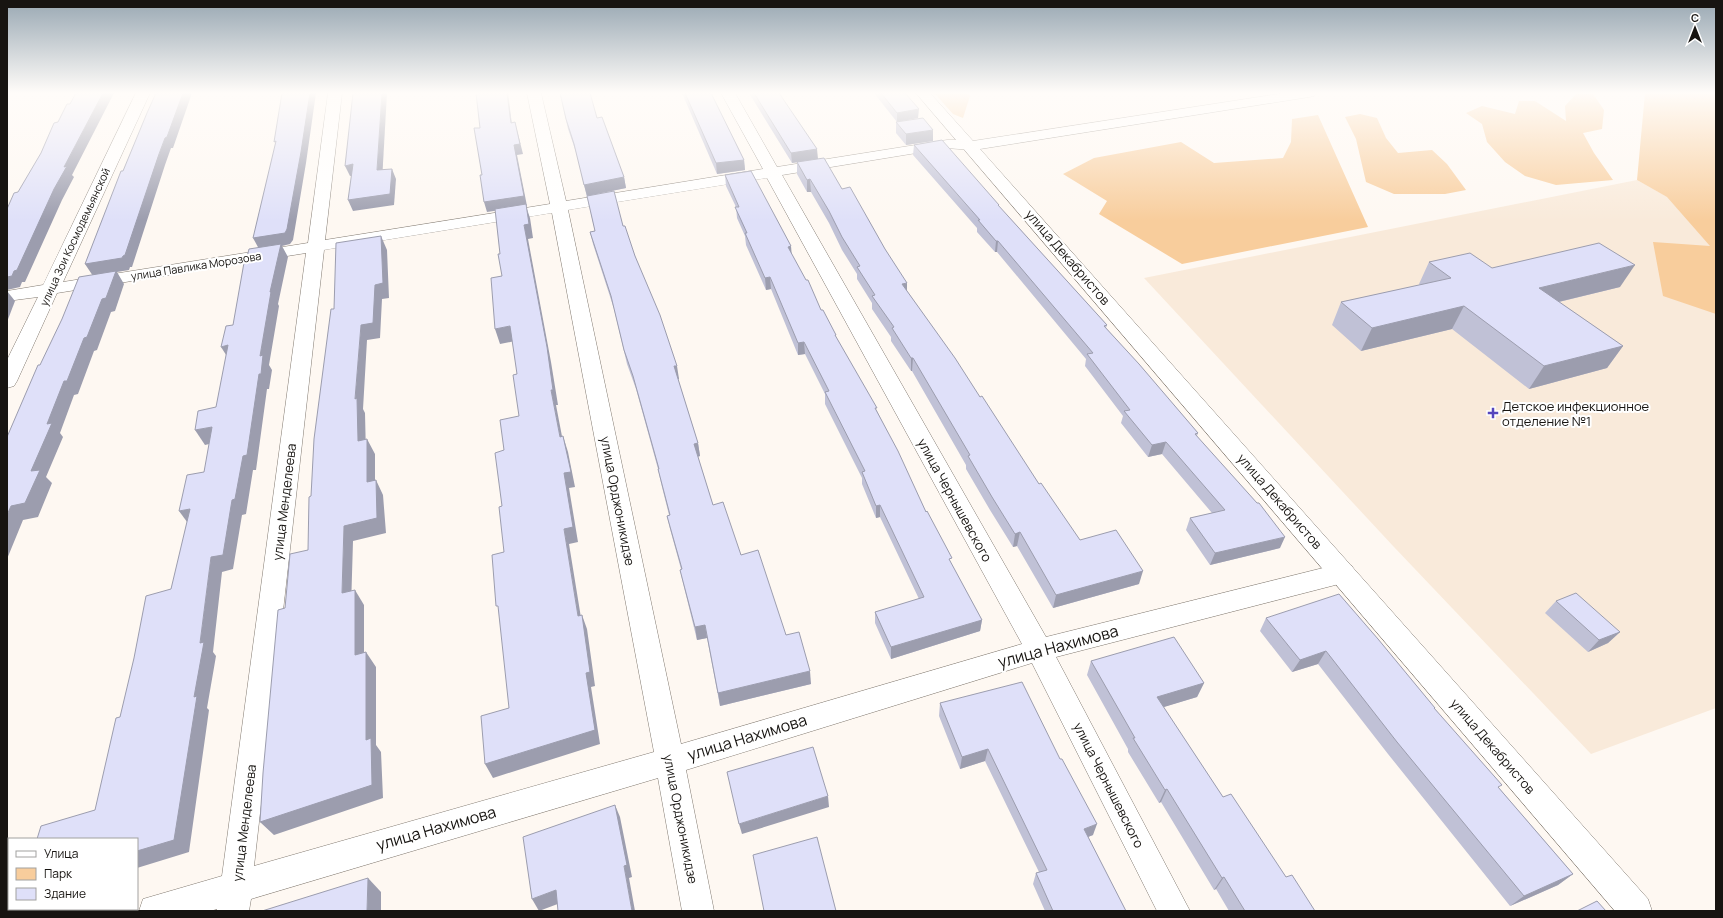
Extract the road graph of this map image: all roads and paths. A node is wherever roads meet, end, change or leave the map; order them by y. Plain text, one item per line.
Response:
1 (123, 136) edge
2 (330, 136) edge
3 (543, 136) edge
4 (752, 136) edge
5 (962, 136) edge
6 (1036, 136) edge
7 (971, 146) junction
8 (772, 172) junction
9 (559, 207) junction
10 (315, 248) junction
11 (51, 289) junction
12 (7, 296) edge
13 (7, 381) edge
14 (1343, 573) junction
15 (1039, 650) junction
16 (670, 761) junction
17 (235, 899) edge
18 (155, 911) edge
19 (698, 911) edge
20 (1174, 911) edge
21 (1636, 911) edge

1 - 11 street, улица Зои Космодемьянской
2 - 10 street, улица Менделеева
3 - 9 street, улица Орджоникидзе
4 - 8 street, улица Чернышевского
5 - 7 street, улица Декабристов
6 - 7 street, улица Павлика Морозова
7 - 8 street, улица Павлика Морозова
7 - 14 street, улица Декабристов
8 - 9 street, улица Павлика Морозова
8 - 15 street, улица Чернышевского
9 - 10 street, улица Павлика Морозова
9 - 16 street, улица Орджоникидзе
10 - 11 street, улица Павлика Морозова
10 - 17 street, улица Менделеева
11 - 12 street, улица Павлика Морозова
11 - 13 street, улица Зои Космодемьянской
14 - 15 street, улица Нахимова
14 - 21 street, улица Декабристов
15 - 16 street, улица Нахимова
15 - 20 street, улица Чернышевского
16 - 17 street, улица Нахимова
16 - 19 street, улица Орджоникидзе
17 - 18 street, улица Нахимова

